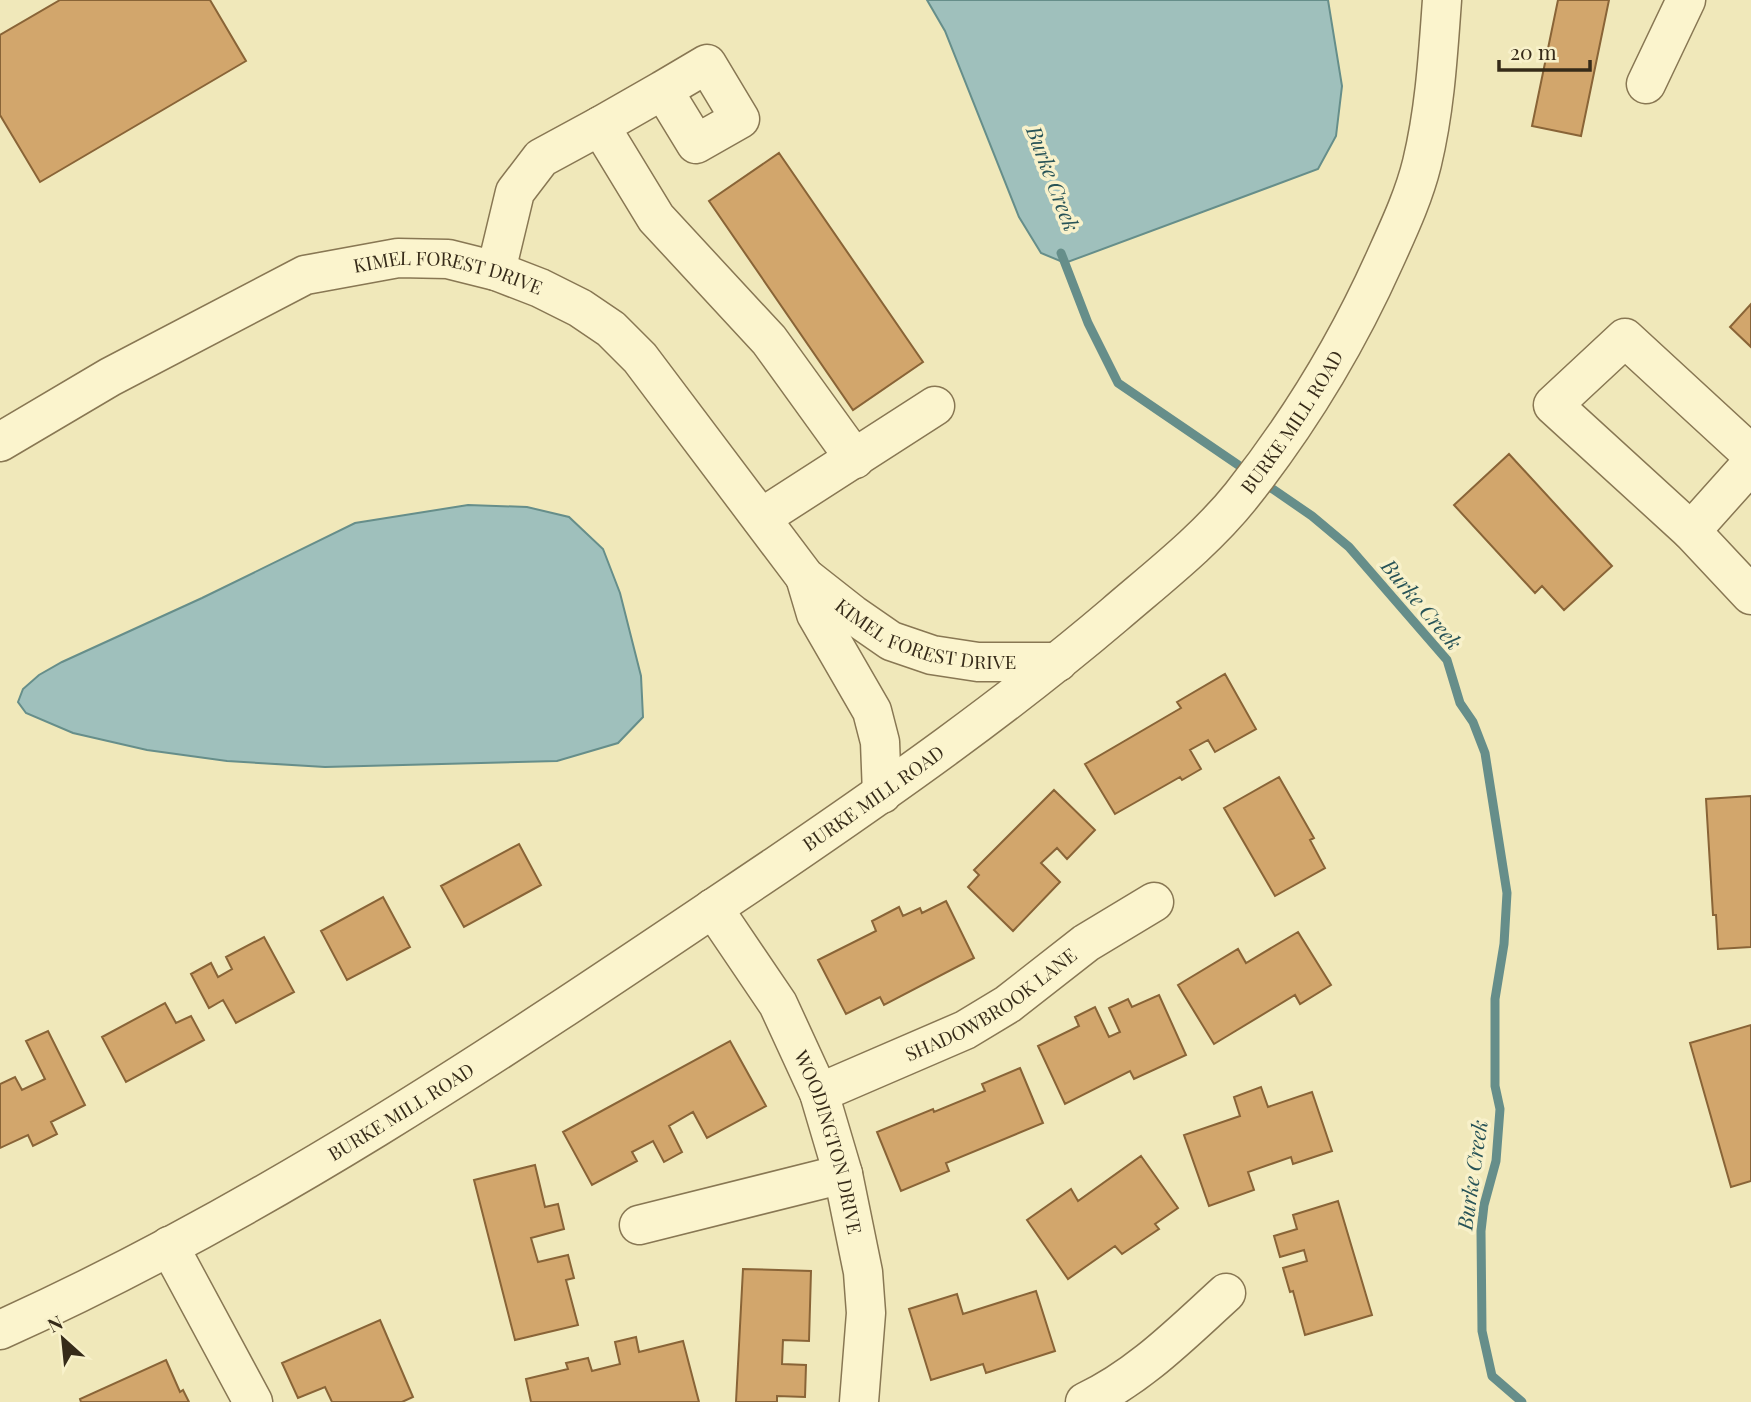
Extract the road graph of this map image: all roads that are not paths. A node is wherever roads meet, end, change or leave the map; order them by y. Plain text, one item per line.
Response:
1 (1442, 0) edge
2 (1686, 0) edge
3 (1646, 84) dead end
4 (663, 90) dead end
5 (600, 126) junction
6 (496, 271) junction
7 (935, 406) dead end
8 (0, 442) edge
9 (1751, 454) edge
10 (855, 459) junction
11 (1751, 464) edge
12 (761, 518) junction
13 (1690, 531) junction
14 (805, 576) junction
15 (1751, 595) edge
16 (1058, 662) junction
17 (882, 794) junction
18 (1154, 902) dead end
19 (713, 908) junction
20 (820, 1093) junction
21 (843, 1174) junction
22 (639, 1225) dead end
23 (169, 1246) junction
24 (1226, 1293) dead end
25 (0, 1330) edge
26 (253, 1402) edge
27 (859, 1402) edge
28 (1085, 1402) edge

1 - 16 street, BURKE MILL ROAD
2 - 3 street
4 - 5 street
5 - 6 street
5 - 10 street
6 - 8 street, KIMEL FOREST DRIVE
6 - 12 street, KIMEL FOREST DRIVE
7 - 10 street
9 - 13 street
10 - 12 street
11 - 13 street
12 - 14 street, KIMEL FOREST DRIVE
13 - 15 street
14 - 16 street, KIMEL FOREST DRIVE
14 - 17 street, KIMEL FOREST DRIVE
16 - 17 street, BURKE MILL ROAD
17 - 19 street, BURKE MILL ROAD
18 - 20 street, SHADOWBROOK LANE
19 - 20 street, WOODINGTON DRIVE
19 - 23 street, BURKE MILL ROAD
20 - 21 street, WOODINGTON DRIVE
21 - 22 street
21 - 27 street, WOODINGTON DRIVE
23 - 25 street, BURKE MILL ROAD
23 - 26 street
24 - 28 street

